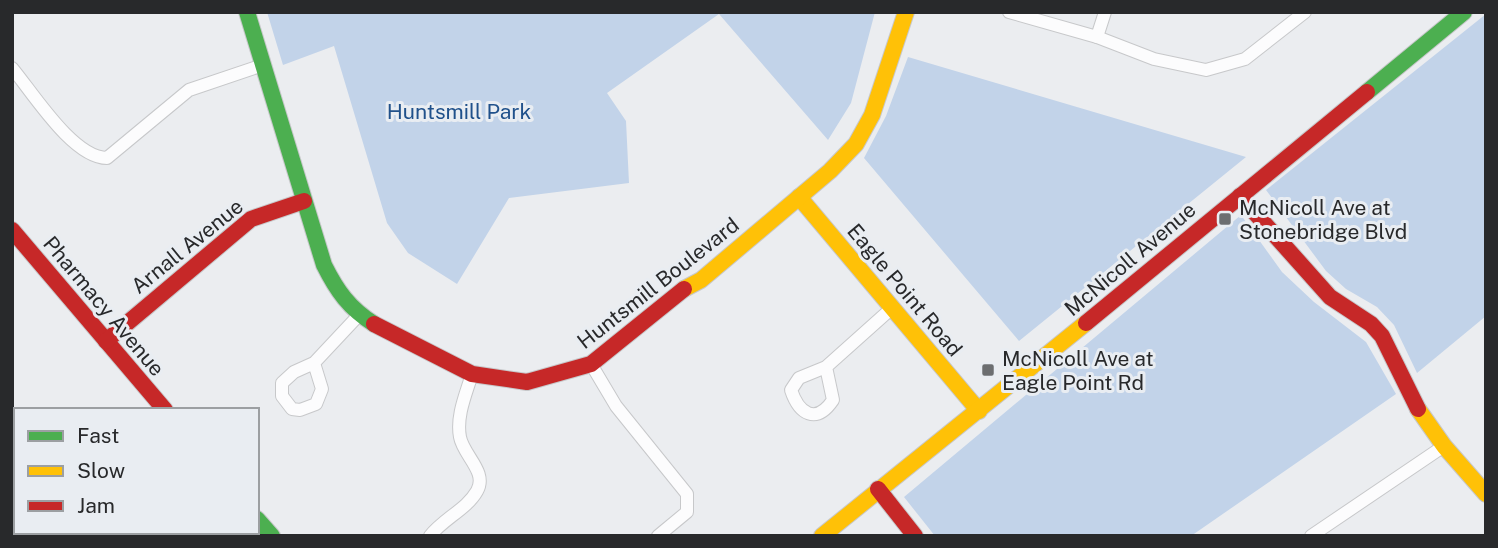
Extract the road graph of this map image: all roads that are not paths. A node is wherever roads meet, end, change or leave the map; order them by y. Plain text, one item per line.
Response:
1 (247, 12) edge
2 (906, 12) edge
3 (1009, 12) edge
4 (1105, 12) edge
5 (1305, 12) edge
6 (1464, 12) edge
7 (1097, 37) junction
8 (263, 65) junction
9 (12, 68) edge
10 (1240, 196) junction
11 (799, 197) junction
12 (304, 201) junction
13 (12, 230) edge
14 (892, 308) junction
15 (359, 315) junction
16 (106, 341) junction
17 (314, 363) dead end
18 (591, 364) junction
19 (826, 367) dead end
20 (472, 374) junction
21 (163, 408) edge
22 (979, 411) junction
23 (1444, 446) junction
24 (878, 489) junction
25 (1486, 494) edge
26 (259, 521) edge
27 (272, 536) edge
28 (430, 536) edge
29 (658, 536) edge
30 (822, 536) edge
31 (915, 536) edge
32 (1311, 536) edge

1 - 8 street, Huntsmill Boulevard
2 - 11 street, Huntsmill Boulevard
3 - 7 street
4 - 7 street
5 - 7 street
6 - 10 street, McNicoll Avenue
8 - 9 street
8 - 12 street, Huntsmill Boulevard
10 - 22 street, McNicoll Avenue
10 - 23 street
11 - 14 street, Eagle Point Road
11 - 18 street, Huntsmill Boulevard
12 - 15 street, Huntsmill Boulevard
12 - 16 street, Arnall Avenue
13 - 16 street, Pharmacy Avenue
14 - 19 street
14 - 22 street, Eagle Point Road
15 - 17 street
15 - 20 street, Huntsmill Boulevard
16 - 21 street, Pharmacy Avenue
18 - 20 street, Huntsmill Boulevard
18 - 29 street
20 - 28 street
22 - 24 street, McNicoll Avenue
23 - 25 street
23 - 32 street
24 - 30 street, McNicoll Avenue
24 - 31 street
26 - 27 street

